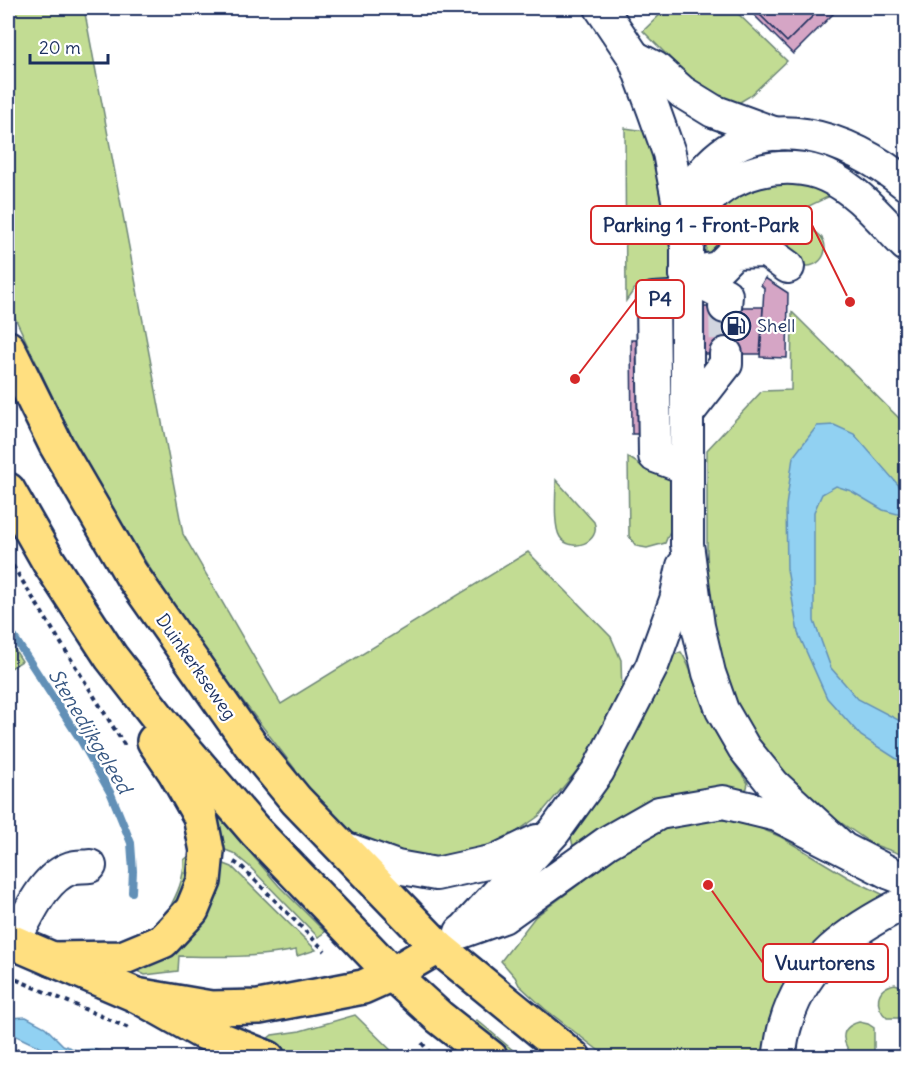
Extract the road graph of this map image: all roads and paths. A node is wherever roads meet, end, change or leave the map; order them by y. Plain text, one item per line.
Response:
1 (600, 8) edge
2 (634, 57) junction
3 (774, 132) junction
4 (796, 168) junction
5 (906, 184) edge
6 (680, 208) junction
7 (906, 245) edge
8 (788, 267) dead end
9 (687, 272) junction
10 (725, 307) tunnel mouth
11 (8, 348) edge
12 (726, 354) tunnel mouth
13 (687, 414) junction
14 (687, 468) junction
15 (8, 490) edge
16 (687, 544) junction
17 (8, 558) edge
18 (49, 561) junction
19 (129, 751) dead end
20 (554, 832) junction
21 (840, 846) junction
22 (344, 848) junction
23 (207, 851) junction
24 (90, 866) dead end
25 (906, 879) edge
26 (906, 902) edge
27 (449, 940) junction
28 (10, 941) edge
29 (328, 953) dead end
30 (52, 959) junction
31 (392, 974) junction
32 (8, 976) edge
33 (136, 995) junction
34 (133, 1030) dead end
35 (418, 1040) dead end
36 (8, 1046) edge
37 (32, 1058) edge
38 (268, 1058) edge
39 (434, 1058) edge
40 (491, 1058) edge
41 (574, 1058) edge
42 (779, 1058) edge

1 - 2 street
2 - 3 street
2 - 6 street
3 - 4 street
3 - 5 street
3 - 6 street
4 - 7 street
4 - 9 street
6 - 9 street
8 - 9 street
9 - 10 street
9 - 13 street
9 - 14 street
11 - 22 main road, Duinkerkseweg
12 - 13 street
13 - 14 street
14 - 16 street
15 - 18 main road
16 - 20 street
16 - 21 street
17 - 19 path
18 - 23 main road
18 - 31 main road
20 - 22 street
20 - 27 street
21 - 25 street
21 - 27 street
22 - 27 main road, Duinkerkseweg
23 - 29 path
23 - 30 main road
24 - 28 street
26 - 42 street
27 - 31 main road
27 - 41 main road, Duinkerkseweg
28 - 30 main road
30 - 33 main road
31 - 33 main road
31 - 40 main road
32 - 34 path
33 - 38 main road
35 - 39 path
36 - 37 path

